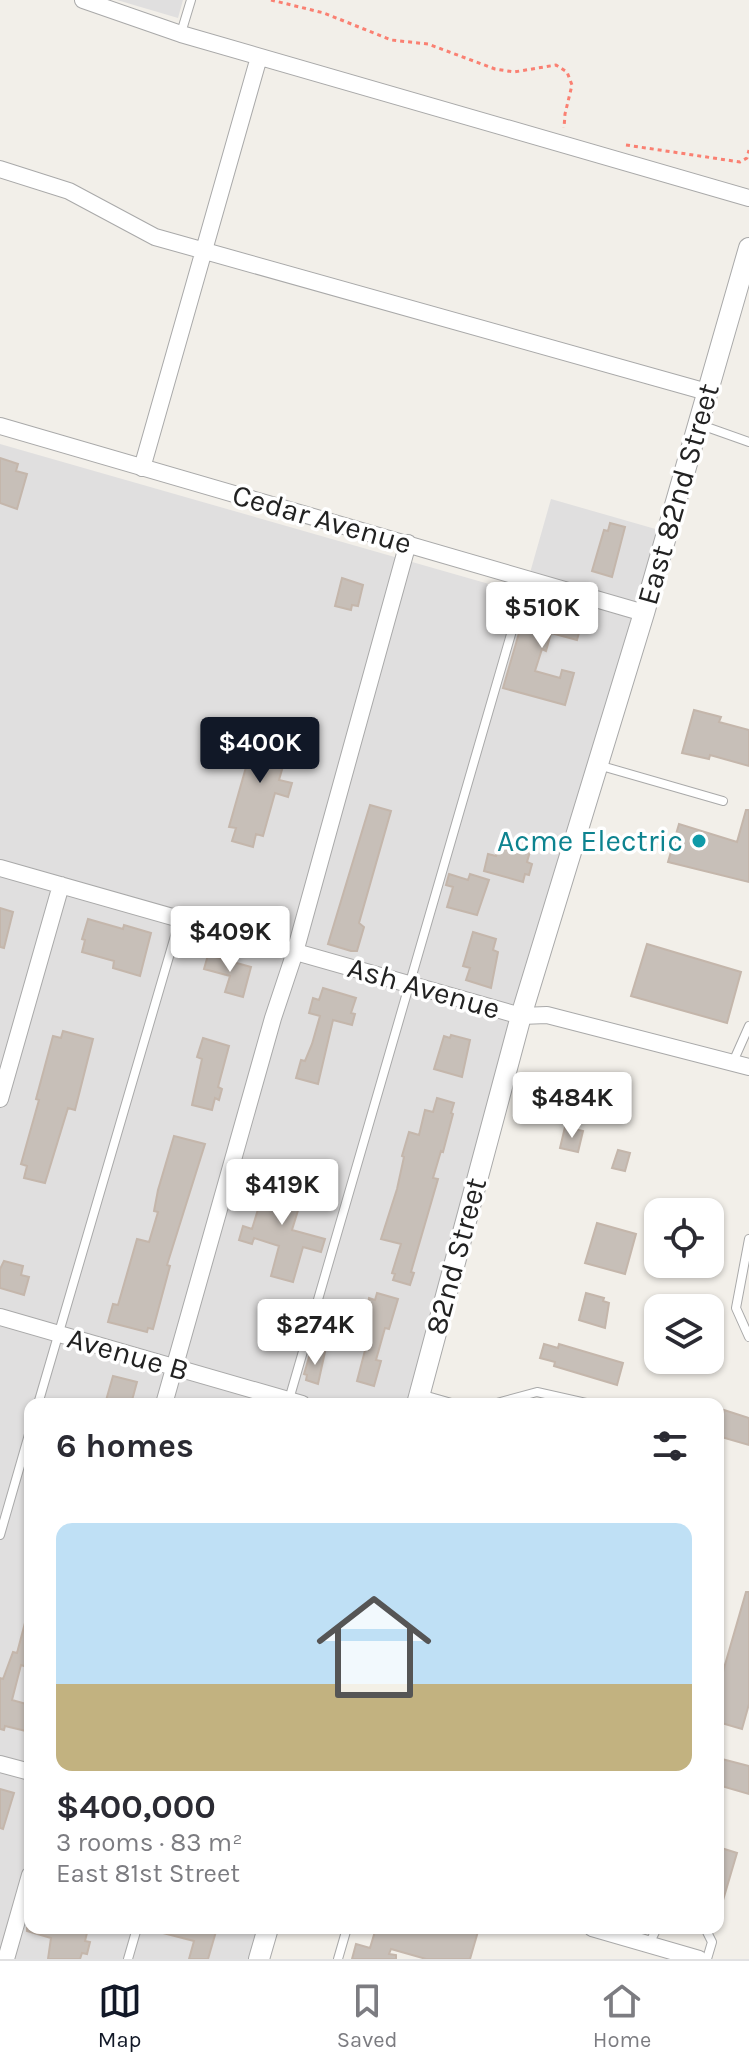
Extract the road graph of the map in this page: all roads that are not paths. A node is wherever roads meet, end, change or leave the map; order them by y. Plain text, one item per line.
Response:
1 (85, 0) edge
2 (191, 0) edge
3 (181, 34) junction
4 (259, 57) junction
5 (0, 169) edge
6 (749, 198) edge
7 (749, 248) edge
8 (203, 252) junction
9 (742, 303) edge
10 (707, 392) junction
11 (698, 424) junction
12 (0, 426) edge
13 (749, 442) edge
14 (142, 468) junction
15 (408, 543) junction
16 (527, 578) junction
17 (644, 613) junction
18 (597, 765) junction
19 (723, 801) dead end
20 (0, 868) edge
21 (61, 885) junction
22 (180, 919) junction
23 (295, 952) junction
24 (409, 984) junction
25 (521, 1016) junction
26 (749, 1026) edge
27 (741, 1065) edge
28 (0, 1099) edge
29 (749, 1239) edge
30 (0, 1317) edge
31 (58, 1334) junction
32 (749, 1337) edge
33 (175, 1367) junction
34 (40, 1398) edge
35 (166, 1398) edge
36 (277, 1398) edge
37 (294, 1398) edge
38 (418, 1398) edge
39 (515, 1398) edge
40 (564, 1398) edge
41 (24, 1452) edge
42 (0, 1535) edge
43 (0, 1764) edge
44 (24, 1770) edge
45 (24, 1896) edge
46 (135, 1934) edge
47 (266, 1934) edge
48 (345, 1934) edge
49 (613, 1934) edge
50 (654, 1934) edge
51 (708, 1934) edge
52 (649, 1944) junction
53 (6, 1959) edge
54 (128, 1959) edge
55 (259, 1959) edge
56 (338, 1959) edge
57 (699, 1959) edge
58 (707, 1959) edge

1 - 3 street
2 - 3 lane
3 - 4 street
4 - 6 street
4 - 8 street
5 - 8 street
7 - 9 street, East 82nd Street
8 - 10 street
8 - 14 street
9 - 10 street, East 82nd Street
10 - 11 street, East 82nd Street
11 - 13 lane
11 - 17 street, East 82nd Street
12 - 14 street, Cedar Avenue
14 - 15 street, Cedar Avenue
15 - 16 street, Cedar Avenue
15 - 23 street
16 - 17 street, Cedar Avenue
16 - 24 lane
17 - 18 street, East 82nd Street
18 - 19 lane
18 - 25 street, East 82nd Street
20 - 21 street, Ash Avenue
21 - 22 street, Ash Avenue
21 - 28 street
22 - 23 street, Ash Avenue
22 - 31 lane
23 - 24 street, Ash Avenue
23 - 33 street
24 - 25 street, Ash Avenue
24 - 37 lane
25 - 27 street, Ash Avenue
25 - 38 street, 82nd Street
26 - 27 lane
29 - 32 lane
30 - 31 street, Avenue B
31 - 33 street, Avenue B
31 - 34 lane
33 - 35 street
33 - 36 street, Avenue B
39 - 40 lane
41 - 42 lane
43 - 44 street
45 - 53 street
46 - 54 lane
47 - 55 street
48 - 56 lane
49 - 52 street
50 - 52 lane
51 - 58 lane
52 - 57 street

